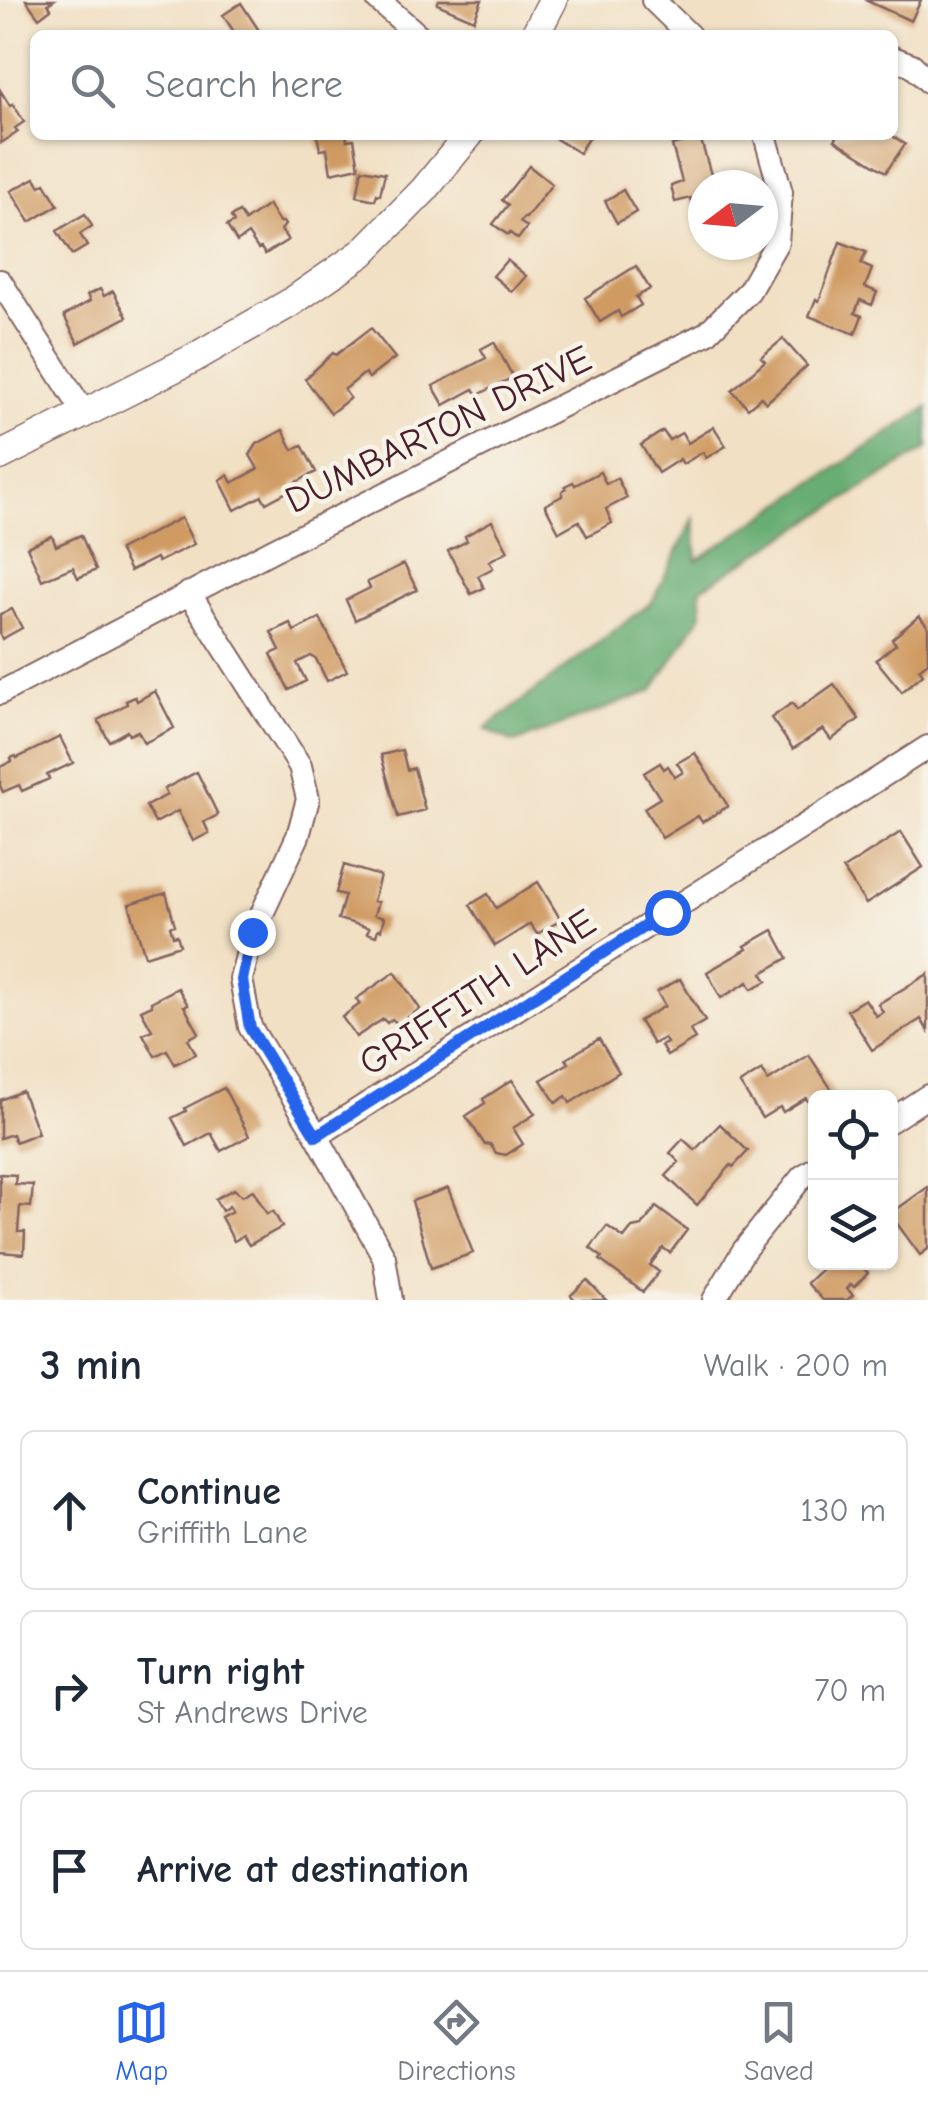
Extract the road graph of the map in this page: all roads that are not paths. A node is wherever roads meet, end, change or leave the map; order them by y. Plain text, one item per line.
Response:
1 (378, 0) edge
2 (553, 0) edge
3 (653, 0) edge
4 (412, 30) edge
5 (538, 30) edge
6 (684, 30) edge
7 (898, 60) edge
8 (928, 81) edge
9 (465, 140) edge
10 (766, 140) edge
11 (0, 281) edge
12 (85, 414) junction
13 (0, 456) edge
14 (189, 593) junction
15 (0, 694) edge
16 (928, 747) edge
17 (928, 1096) edge
18 (898, 1115) edge
19 (316, 1136) junction
20 (808, 1173) edge
21 (391, 1300) edge
22 (714, 1300) edge

1 - 4 street
2 - 5 street
3 - 6 street
7 - 8 street
9 - 12 street
10 - 14 street, DUMBARTON DRIVE
11 - 12 street
12 - 13 street
14 - 15 street, DUMBARTON DRIVE
14 - 19 street
16 - 19 street, GRIFFITH LANE
17 - 18 street
19 - 21 street
20 - 22 street

